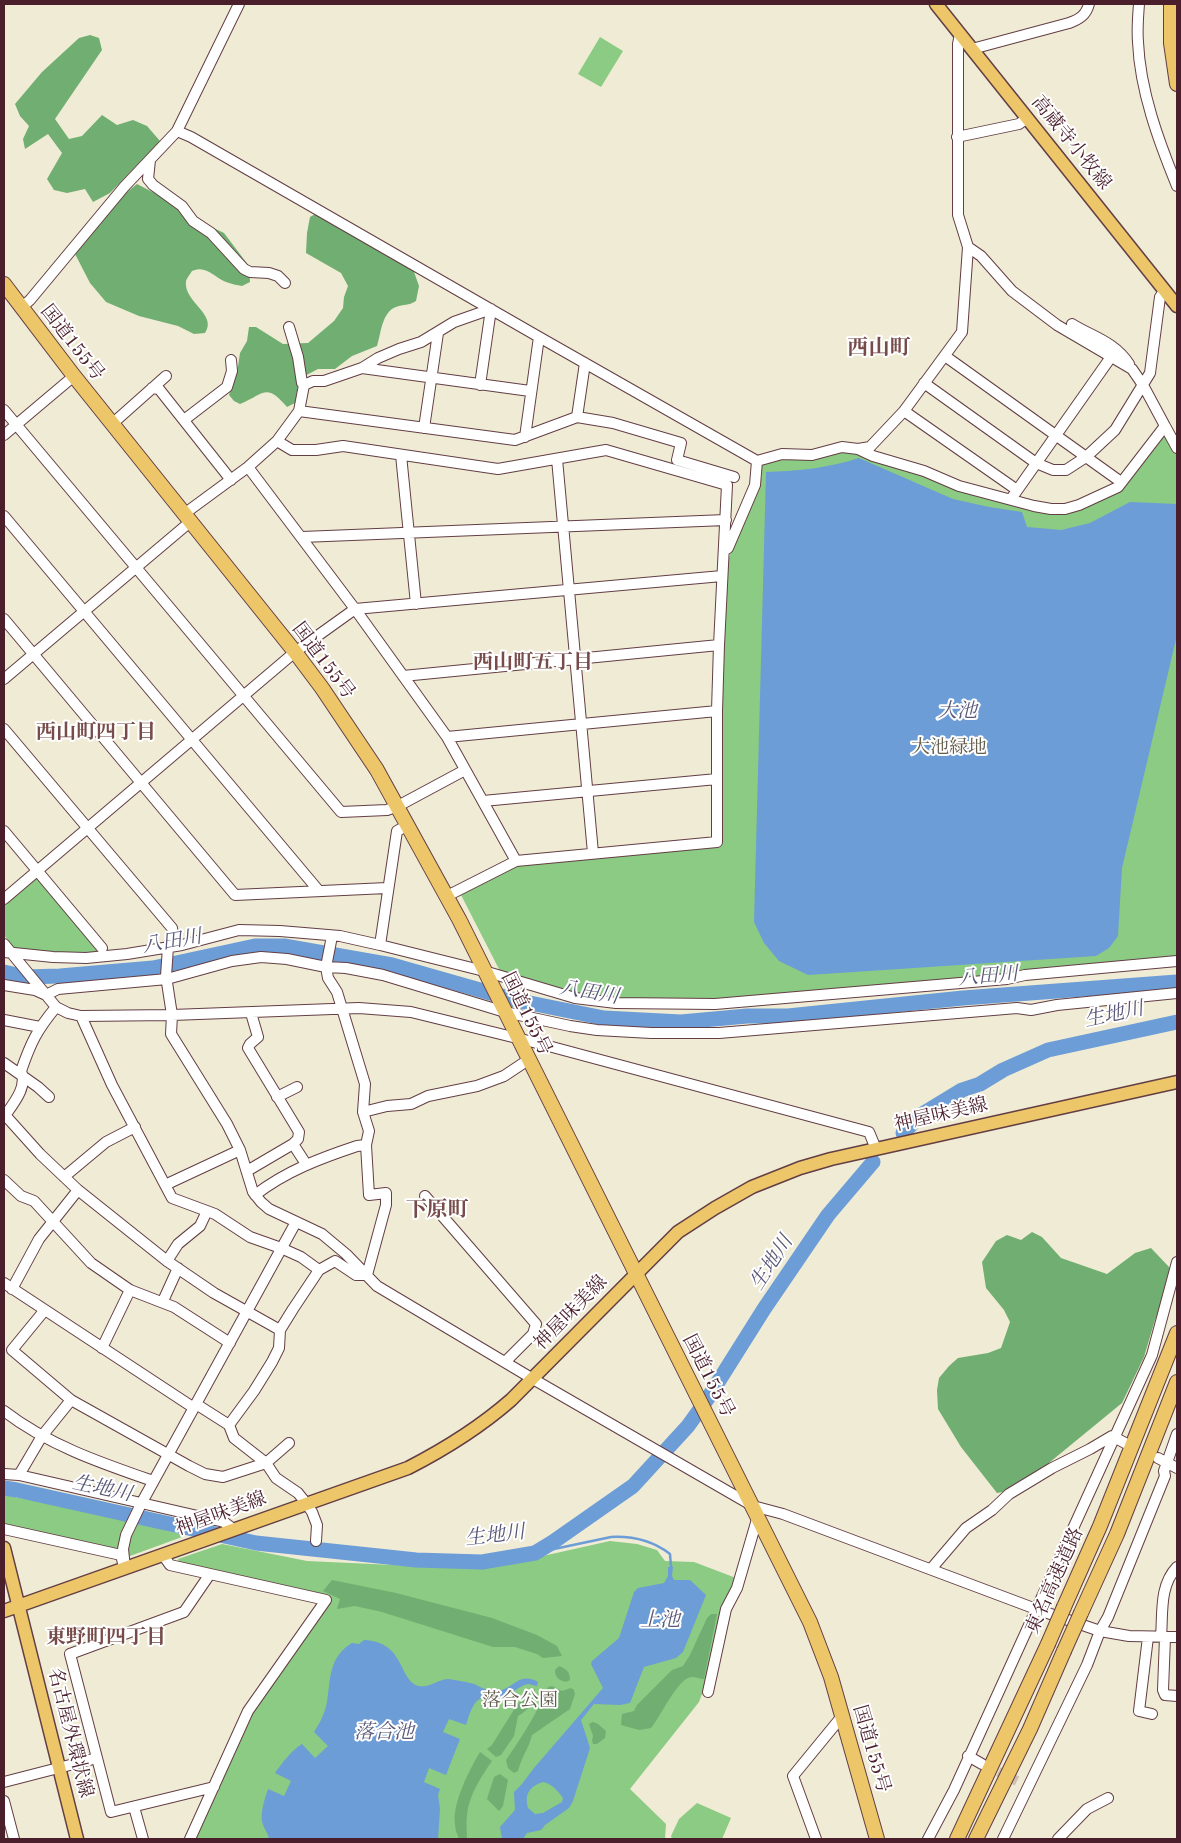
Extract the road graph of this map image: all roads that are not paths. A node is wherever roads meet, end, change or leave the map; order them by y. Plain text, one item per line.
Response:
1 (239, 4) edge
2 (936, 4) edge
3 (1089, 4) edge
4 (1139, 4) edge
5 (1171, 4) edge
6 (960, 34) junction
7 (972, 49) junction
8 (1177, 84) edge
9 (1027, 118) junction
10 (177, 131) junction
11 (957, 137) junction
12 (150, 160) junction
13 (1177, 186) edge
14 (968, 247) junction
15 (285, 283) dead end
16 (4, 284) edge
17 (1164, 291) junction
18 (1177, 306) edge
19 (21, 308) junction
20 (491, 309) junction
21 (1072, 324) dead end
22 (289, 327) dead end
23 (438, 333) junction
24 (539, 337) junction
25 (945, 356) junction
26 (1111, 358) junction
27 (231, 360) dead end
28 (585, 363) junction
29 (362, 368) junction
30 (1132, 369) junction
31 (74, 376) junction
32 (166, 376) dead end
33 (432, 379) junction
34 (924, 383) junction
35 (304, 385) junction
36 (480, 385) junction
37 (1143, 385) junction
38 (152, 388) junction
39 (530, 391) junction
40 (4, 410) edge
41 (299, 411) junction
42 (904, 411) junction
43 (577, 417) junction
44 (184, 420) junction
45 (112, 424) junction
46 (16, 425) junction
47 (1165, 426) junction
48 (424, 428) junction
49 (4, 435) edge
50 (1056, 435) junction
51 (525, 437) junction
52 (277, 440) junction
53 (1177, 448) edge
54 (858, 449) junction
55 (400, 455) junction
56 (1086, 457) junction
57 (557, 459) junction
58 (757, 461) junction
59 (1036, 463) junction
60 (248, 467) junction
61 (734, 477) dead end
62 (231, 480) junction
63 (1121, 482) junction
64 (1017, 490) junction
65 (1011, 499) junction
66 (4, 516) edge
67 (187, 518) junction
68 (726, 520) junction
69 (563, 526) junction
70 (408, 533) junction
71 (302, 537) junction
72 (724, 552) junction
73 (137, 567) junction
74 (722, 576) junction
75 (569, 590) junction
76 (416, 604) junction
77 (356, 609) junction
78 (84, 612) junction
79 (4, 619) edge
80 (719, 645) junction
81 (296, 652) junction
82 (34, 654) junction
83 (574, 658) junction
84 (403, 676) junction
85 (4, 679) edge
86 (245, 696) junction
87 (717, 711) junction
88 (581, 724) junction
89 (4, 728) edge
90 (447, 737) junction
91 (192, 741) junction
92 (465, 770) junction
93 (717, 779) junction
94 (141, 784) junction
95 (588, 791) junction
96 (482, 801) junction
97 (398, 806) junction
98 (408, 825) junction
99 (87, 829) junction
100 (4, 831) edge
101 (593, 853) junction
102 (516, 861) junction
103 (37, 872) junction
104 (387, 888) junction
105 (319, 891) junction
106 (447, 896) junction
107 (4, 899) edge
108 (332, 936) junction
109 (4, 944) edge
110 (380, 945) junction
111 (102, 948) dead end
112 (168, 948) junction
113 (8, 952) edge
114 (1177, 962) edge
115 (327, 966) junction
116 (484, 971) junction
117 (167, 978) junction
118 (4, 985) edge
119 (1177, 993) edge
120 (46, 995) junction
121 (56, 1007) junction
122 (343, 1009) junction
123 (251, 1012) junction
124 (504, 1012) junction
125 (172, 1015) junction
126 (81, 1016) junction
127 (4, 1020) edge
128 (40, 1027) junction
129 (517, 1038) junction
130 (528, 1060) junction
131 (4, 1063) edge
132 (24, 1077) junction
133 (1177, 1082) edge
134 (296, 1087) dead end
135 (49, 1097) dead end
136 (277, 1097) junction
137 (363, 1112) junction
138 (4, 1116) edge
139 (135, 1127) junction
140 (293, 1144) junction
141 (366, 1145) junction
142 (876, 1149) junction
143 (240, 1150) junction
144 (306, 1164) junction
145 (247, 1171) junction
146 (64, 1177) junction
147 (4, 1180) edge
148 (166, 1185) junction
149 (78, 1190) junction
150 (255, 1194) junction
151 (425, 1196) dead end
152 (207, 1212) junction
153 (52, 1222) junction
154 (296, 1222) junction
155 (282, 1248) junction
156 (167, 1261) junction
157 (1177, 1262) edge
158 (178, 1268) junction
159 (319, 1270) junction
160 (636, 1273) junction
161 (367, 1275) junction
162 (8, 1286) edge
163 (130, 1290) junction
164 (163, 1301) junction
165 (44, 1311) junction
166 (247, 1312) junction
167 (280, 1330) junction
168 (1177, 1333) edge
169 (230, 1343) junction
170 (102, 1348) junction
171 (505, 1362) junction
172 (533, 1379) junction
173 (1177, 1382) edge
174 (71, 1400) junction
175 (195, 1406) junction
176 (4, 1411) edge
177 (229, 1425) junction
178 (1177, 1434) edge
179 (42, 1436) junction
180 (1114, 1438) junction
181 (289, 1443) dead end
182 (1125, 1443) dead end
183 (168, 1454) junction
184 (1162, 1460) junction
185 (266, 1463) junction
186 (1177, 1468) edge
187 (4, 1474) edge
188 (19, 1475) junction
189 (153, 1481) junction
190 (306, 1503) junction
191 (139, 1508) junction
192 (756, 1511) junction
193 (4, 1529) edge
194 (233, 1529) junction
195 (316, 1541) dead end
196 (4, 1548) edge
197 (169, 1553) junction
198 (125, 1568) junction
199 (1177, 1568) edge
200 (931, 1570) junction
201 (210, 1574) junction
202 (19, 1606) junction
203 (1036, 1609) junction
204 (4, 1612) edge
205 (1100, 1631) junction
206 (1148, 1637) junction
207 (1163, 1637) junction
208 (1177, 1637) edge
209 (708, 1692) dead end
210 (1177, 1696) edge
211 (1152, 1714) dead end
212 (842, 1715) junction
213 (968, 1756) junction
214 (97, 1758) junction
215 (982, 1764) tunnel mouth
216 (59, 1768) junction
217 (1016, 1781) tunnel mouth
218 (4, 1782) edge
219 (214, 1787) junction
220 (1027, 1787) junction
221 (1108, 1798) dead end
222 (4, 1801) edge
223 (134, 1807) junction
224 (10, 1837) edge
225 (77, 1839) edge
226 (143, 1839) edge
227 (190, 1839) edge
228 (816, 1839) edge
229 (877, 1839) edge
230 (928, 1839) edge
231 (957, 1839) edge
232 (976, 1839) edge
233 (1003, 1839) edge
234 (1058, 1839) edge

1 - 10 street
2 - 6 main road, 高蔵寺小牧線
3 - 7 street
4 - 13 street
5 - 8 highway
6 - 7 main road, 高蔵寺小牧線
6 - 11 street
7 - 9 main road, 高蔵寺小牧線
9 - 11 street
9 - 17 main road, 高蔵寺小牧線
10 - 12 street
10 - 20 street
11 - 14 street
12 - 15 street
12 - 19 street
14 - 25 street
14 - 26 street
16 - 19 highway, 国道155号
17 - 18 main road, 高蔵寺小牧線
17 - 37 street
19 - 31 highway, 国道155号
20 - 23 street
20 - 24 street
20 - 36 street
21 - 30 street
22 - 35 street
23 - 29 street
23 - 33 street
24 - 28 street
24 - 39 street
25 - 34 street
25 - 50 street
26 - 30 street
26 - 50 street
27 - 44 street
28 - 43 street
28 - 58 street
29 - 33 street
29 - 35 street
30 - 37 street
31 - 45 highway, 国道155号
31 - 46 street
32 - 38 street
33 - 36 street
33 - 48 street
34 - 42 street
34 - 59 street
35 - 41 street
36 - 39 street
37 - 47 street
37 - 56 street
38 - 44 street
38 - 45 street
39 - 51 street
40 - 46 street
41 - 48 street
41 - 52 street
42 - 54 street
42 - 64 street
43 - 51 street
43 - 61 street
44 - 62 street
45 - 67 highway, 国道155号
46 - 49 street
46 - 73 street
47 - 53 street
47 - 63 street
48 - 51 street
50 - 56 street
50 - 59 street
52 - 55 street
52 - 60 street
54 - 58 street
54 - 65 street
55 - 57 street
55 - 70 street
56 - 59 street
56 - 63 street
57 - 68 street
57 - 69 street
58 - 72 street
59 - 64 street
60 - 62 street
60 - 71 street
62 - 67 street
63 - 65 street
64 - 65 street
66 - 78 street
67 - 73 street
67 - 81 highway, 国道155号
68 - 69 street
68 - 72 street
69 - 70 street
69 - 75 street
70 - 71 street
70 - 76 street
71 - 77 street
72 - 74 street
73 - 78 street
73 - 86 street
74 - 75 street
74 - 80 street
75 - 76 street
75 - 83 street
76 - 77 street
77 - 81 street
77 - 84 street
78 - 82 street
78 - 91 street
79 - 82 street
80 - 83 street
80 - 87 street
81 - 86 street
81 - 97 highway, 国道155号
82 - 85 street
82 - 94 street
83 - 84 street
83 - 88 street
84 - 90 street
86 - 91 street
86 - 97 street
87 - 88 street
87 - 93 street
88 - 90 street
88 - 95 street
89 - 99 street
90 - 92 street
91 - 94 street
91 - 105 street
92 - 96 street
92 - 97 street
93 - 95 street
93 - 101 street
94 - 99 street
94 - 105 street
95 - 96 street
95 - 101 street
96 - 102 street
97 - 98 highway, 国道155号
98 - 104 street
98 - 106 highway, 国道155号
99 - 103 street
99 - 112 street
100 - 103 street
101 - 102 street
102 - 106 street
103 - 107 street
103 - 111 street
104 - 105 street
104 - 110 street
106 - 116 highway, 国道155号
108 - 110 street
108 - 112 street
108 - 115 street
109 - 113 street
110 - 116 street
112 - 113 street
112 - 117 street
113 - 120 street
114 - 116 street
115 - 117 street
115 - 122 street
115 - 124 street
116 - 124 highway, 国道155号
117 - 120 street
117 - 125 street
118 - 120 street
119 - 124 street
120 - 121 street
121 - 126 street
121 - 128 street
122 - 123 street
122 - 129 street
122 - 137 street
123 - 125 street
123 - 136 street
124 - 129 highway, 国道155号
125 - 126 street
125 - 143 street
126 - 139 street
127 - 128 street
128 - 132 street
129 - 130 highway, 国道155号
129 - 142 street
130 - 137 street
130 - 160 highway, 国道155号
131 - 132 street
132 - 135 street
132 - 138 street
133 - 142 main road, 神屋味美線
134 - 136 street
136 - 140 street
137 - 141 street
138 - 146 street
139 - 146 street
139 - 148 street
140 - 144 street
140 - 145 street
141 - 144 street
141 - 161 street
142 - 160 main road, 神屋味美線
143 - 145 street
143 - 148 street
144 - 150 street
145 - 150 street
146 - 149 street
147 - 153 street
148 - 152 street
149 - 153 street
149 - 156 street
150 - 154 street
151 - 171 street
152 - 155 street
152 - 156 street
153 - 162 street
153 - 163 street
154 - 155 street
154 - 161 street
155 - 159 street
155 - 166 street
156 - 158 street
157 - 180 street
158 - 164 street
158 - 166 street
159 - 161 street
159 - 167 street
160 - 172 main road, 神屋味美線
160 - 192 highway, 国道155号
161 - 171 street
162 - 165 street
163 - 164 street
163 - 170 street
164 - 169 street
165 - 170 street
165 - 174 street
166 - 167 street
166 - 169 street
167 - 177 street
168 - 231 highway, 東名高速道路, bridge
169 - 175 street
170 - 175 street
171 - 172 street
172 - 190 main road, 神屋味美線
172 - 192 street
173 - 232 highway, 東名高速道路, bridge
174 - 179 street
174 - 183 street
175 - 177 street
175 - 183 street
176 - 179 street
177 - 185 street
178 - 184 street
179 - 188 street
179 - 189 street
180 - 182 street
180 - 200 street
180 - 203 street
181 - 185 street
183 - 185 street
183 - 189 street
184 - 186 street
184 - 205 street
185 - 190 street
187 - 188 street
188 - 191 street
189 - 191 street
190 - 194 main road, 神屋味美線
190 - 195 street
191 - 194 street
191 - 198 street
192 - 200 street
192 - 209 street
192 - 212 highway, 国道155号
193 - 198 street
194 - 197 main road, 神屋味美線
196 - 202 main road, 名古屋外環状線
197 - 198 main road, 神屋味美線
197 - 201 street
198 - 202 main road, 神屋味美線
199 - 207 street
200 - 203 street
201 - 214 street
201 - 219 street
202 - 204 main road, 神屋味美線
202 - 216 main road, 名古屋外環状線
203 - 205 street
203 - 213 street
205 - 206 street
205 - 220 street
206 - 207 street
206 - 211 street
207 - 208 street
207 - 210 street
212 - 228 street
212 - 229 highway, 国道155号
213 - 215 street
213 - 230 street
214 - 216 street
214 - 223 street
216 - 218 street
216 - 225 main road, 名古屋外環状線
217 - 220 street
219 - 223 street
219 - 227 street
220 - 233 street
221 - 234 street
222 - 224 street
223 - 226 street

